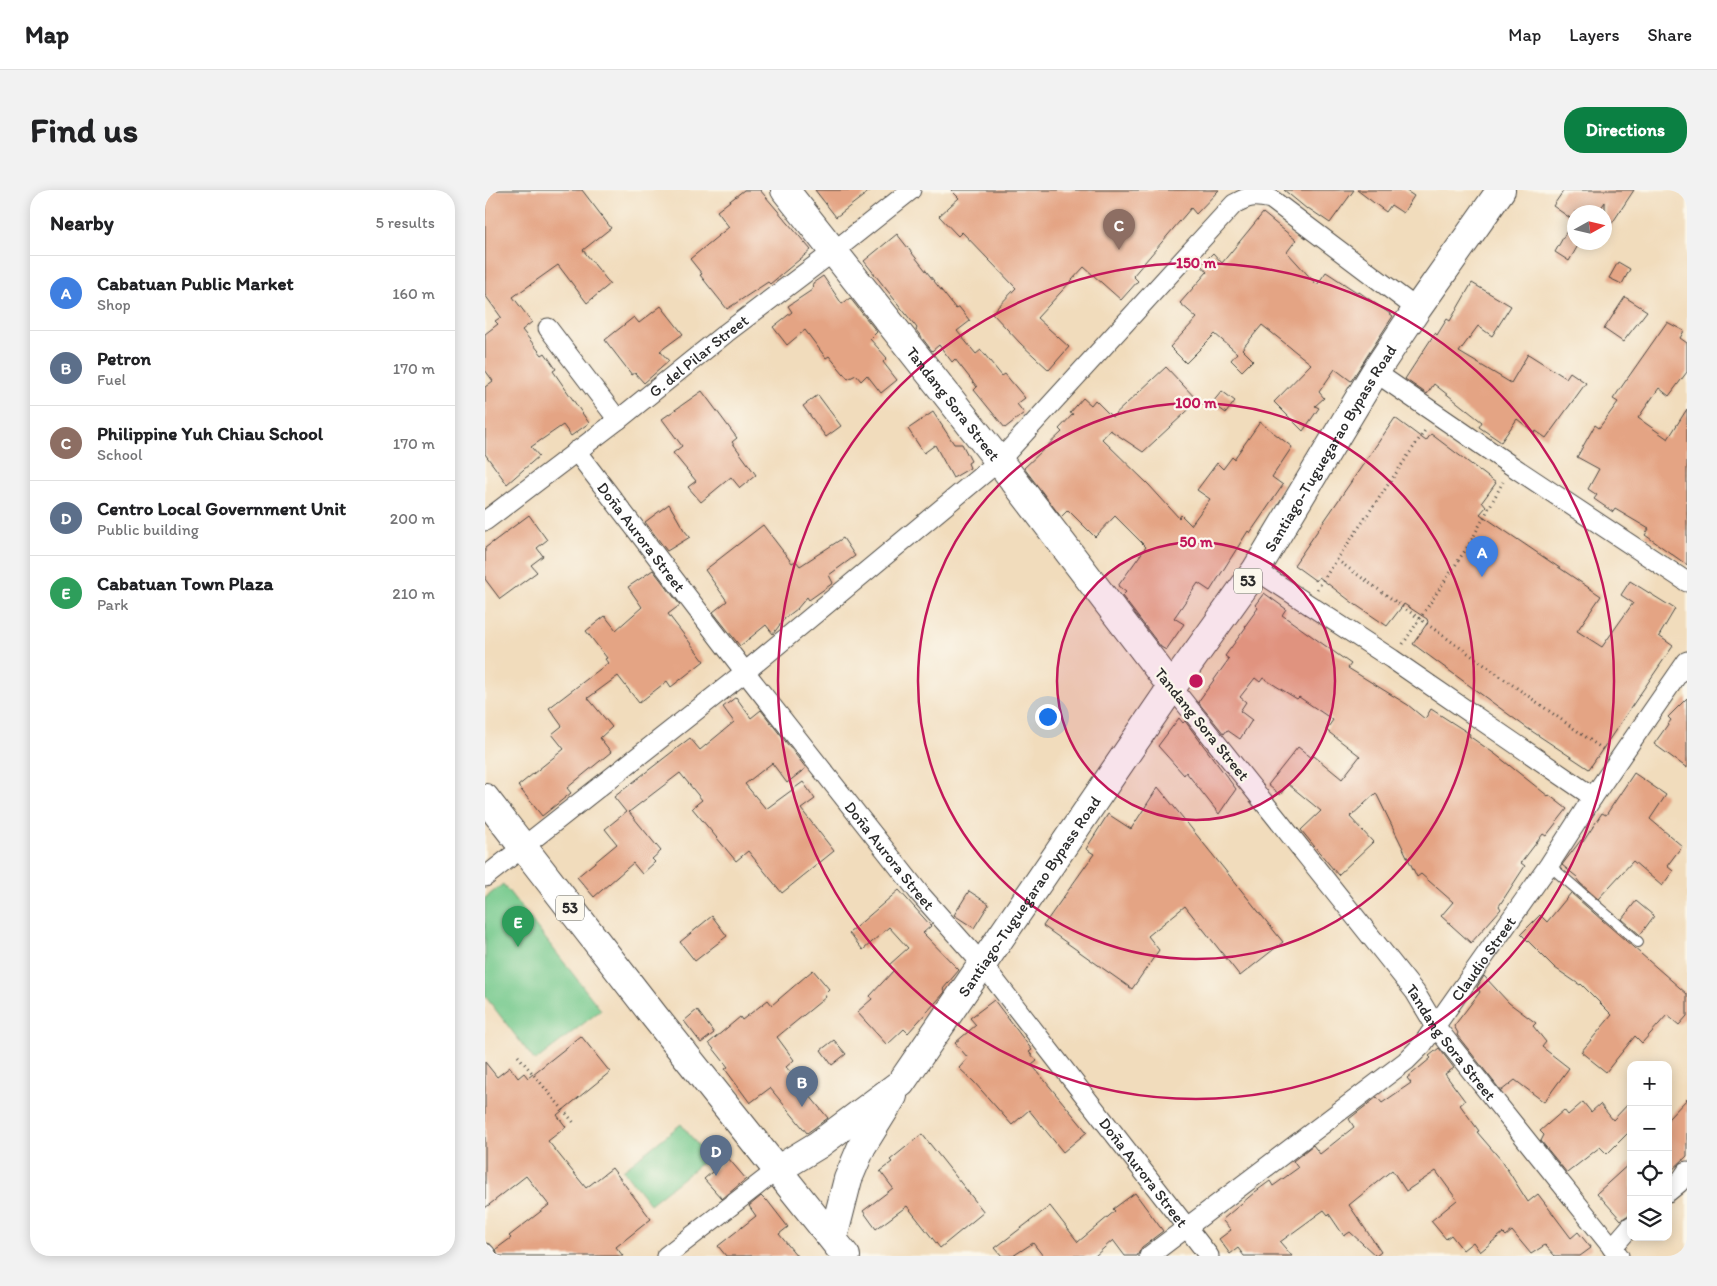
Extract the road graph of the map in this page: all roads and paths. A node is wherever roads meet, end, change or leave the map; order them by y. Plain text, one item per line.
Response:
1 (785, 190) edge
2 (911, 190) edge
3 (1501, 190) edge
4 (833, 252) junction
5 (1417, 309) junction
6 (548, 328) dead end
7 (1375, 372) junction
8 (1436, 414) junction
9 (618, 420) junction
10 (576, 451) junction
11 (999, 461) junction
12 (1511, 466) junction
13 (485, 521) edge
14 (1337, 560) junction
15 (1257, 570) junction
16 (1687, 582) edge
17 (1307, 604) junction
18 (1419, 620) junction
19 (1393, 659) junction
20 (1687, 661) edge
21 (745, 672) junction
22 (1172, 687) junction
23 (1619, 760) junction
24 (1593, 797) junction
25 (485, 798) edge
26 (523, 847) junction
27 (1549, 865) junction
28 (485, 876) edge
29 (1638, 942) dead end
30 (983, 965) junction
31 (1436, 1027) junction
32 (518, 1056) dead end
33 (901, 1083) junction
34 (575, 1124) dead end
35 (777, 1170) junction
36 (1687, 1171) edge
37 (1672, 1188) edge
38 (1187, 1228) junction
39 (1627, 1233) edge
40 (839, 1247) edge
41 (1616, 1252) edge
42 (666, 1256) edge
43 (1149, 1256) edge
44 (1209, 1256) edge

1 - 4 main road, Tandang Sora Street
2 - 4 street, G. del Pilar Street
3 - 5 main road, Santiago-Tuguegarao Bypass Road / 53
4 - 9 street, G. del Pilar Street
4 - 11 main road, Tandang Sora Street
5 - 7 main road, Santiago-Tuguegarao Bypass Road / 53
5 - 11 street
6 - 9 street
7 - 8 street
7 - 15 main road, Santiago-Tuguegarao Bypass Road / 53
8 - 12 street
8 - 14 path
9 - 10 street, G. del Pilar Street
10 - 13 street, G. del Pilar Street
10 - 21 street, Doña Aurora Street
11 - 21 street
11 - 22 main road, Tandang Sora Street
12 - 16 street
12 - 18 path
14 - 17 path
14 - 18 path
15 - 17 street
15 - 22 main road, Santiago-Tuguegarao Bypass Road / 53
17 - 19 street
18 - 19 path
18 - 23 path
19 - 24 street
20 - 23 street, Claudio Street
21 - 26 street
21 - 30 street, Doña Aurora Street
22 - 30 main road, Santiago-Tuguegarao Bypass Road / 53
22 - 31 street, Tandang Sora Street
23 - 24 street, Claudio Street
24 - 27 street, Claudio Street
25 - 26 main road, 53
26 - 28 street
26 - 35 main road, 53
27 - 29 lane
27 - 31 street, Claudio Street
30 - 33 main road, Santiago-Tuguegarao Bypass Road / 53
30 - 38 street, Doña Aurora Street
31 - 38 street, Claudio Street
31 - 41 street, Tandang Sora Street
32 - 34 path
33 - 35 main road, Santiago-Tuguegarao Bypass Road / 53
33 - 40 main road
35 - 40 main road, 53
35 - 42 street
36 - 37 street
38 - 43 street, Claudio Street
38 - 44 street, Doña Aurora Street
39 - 41 street

